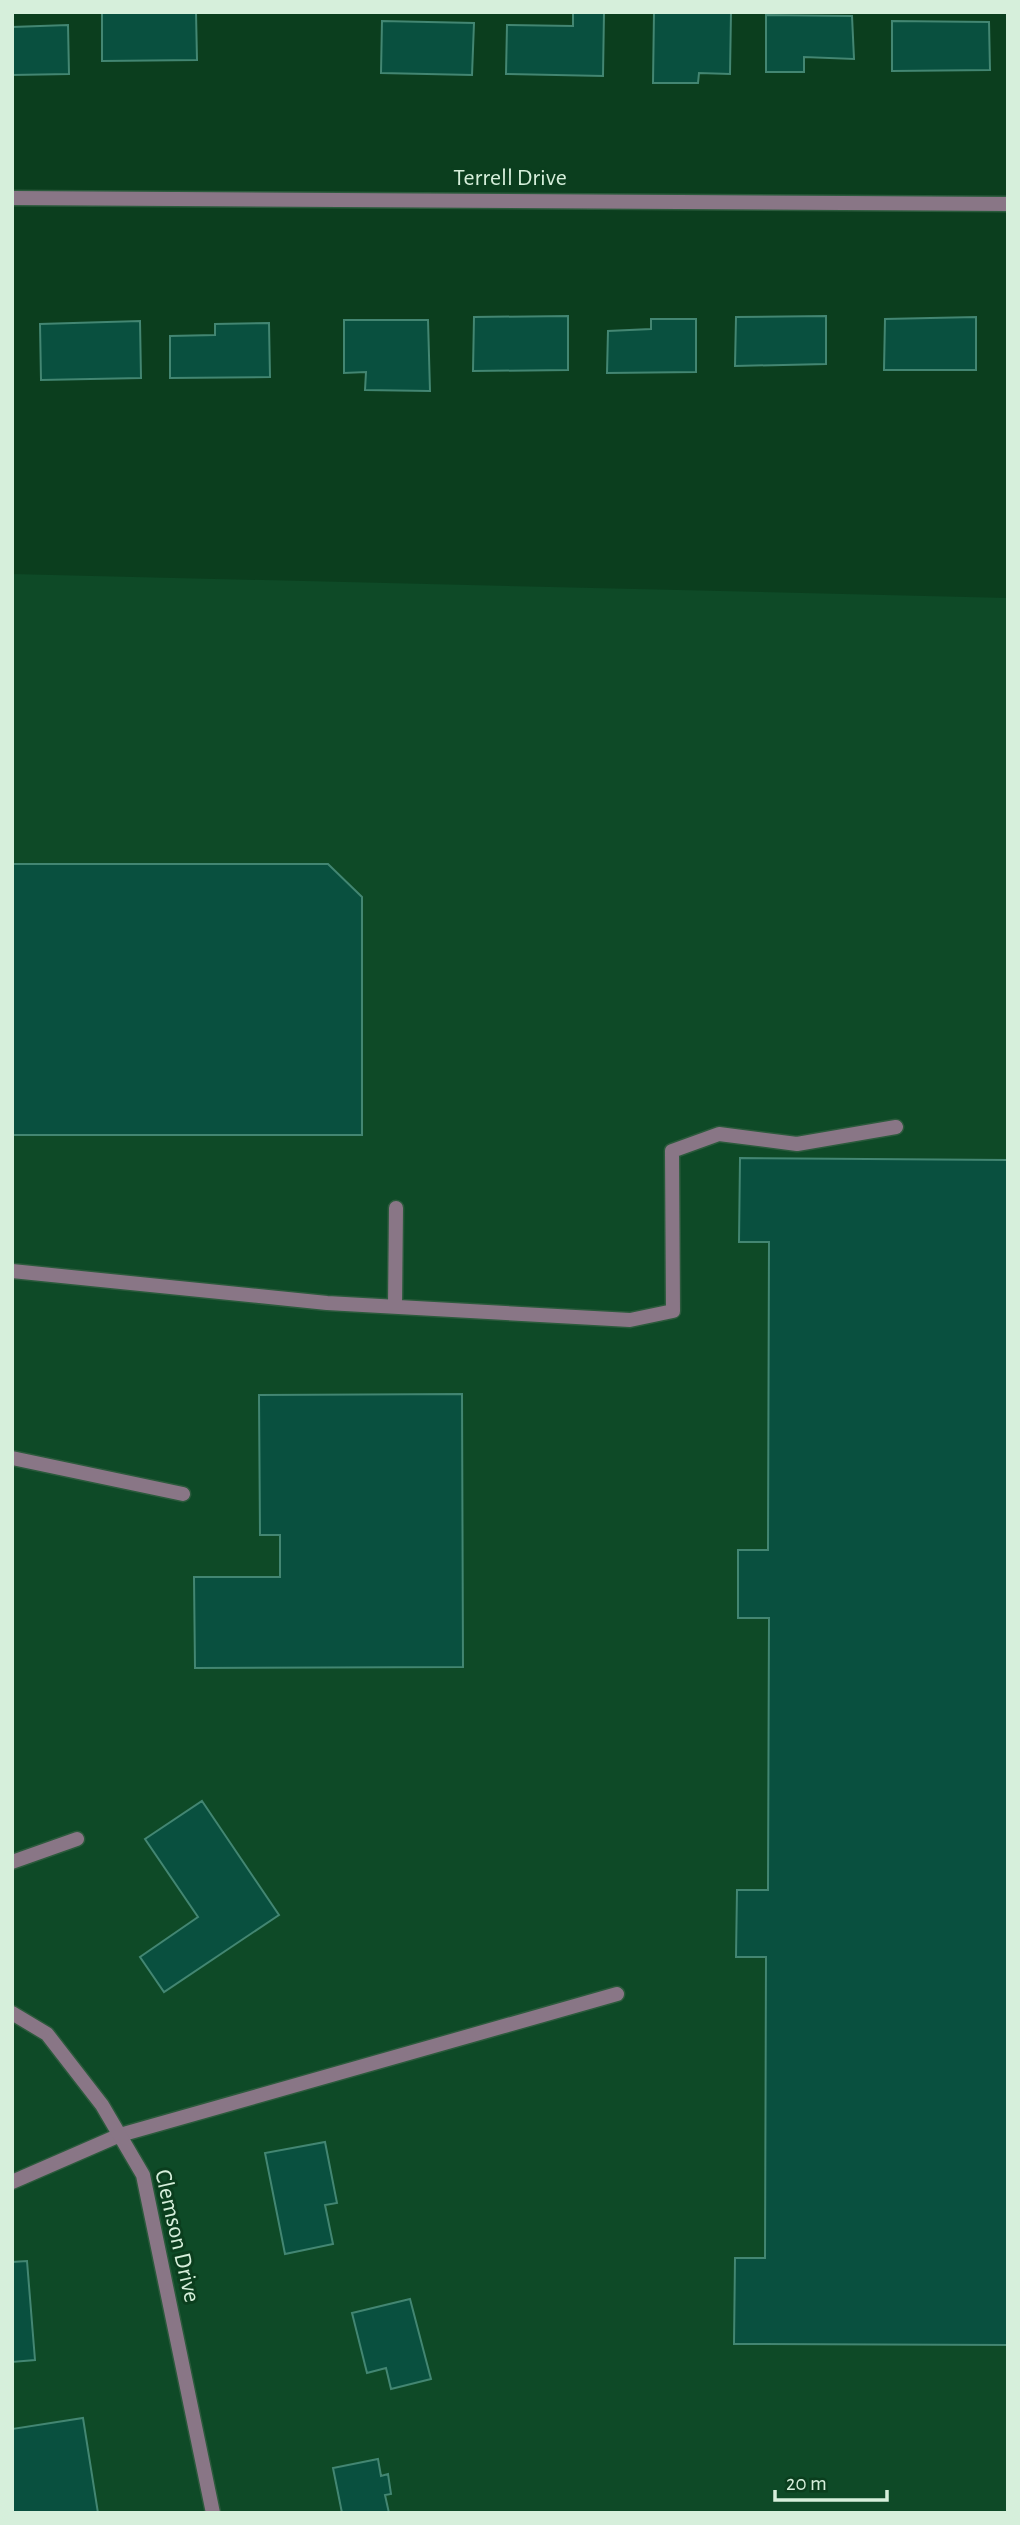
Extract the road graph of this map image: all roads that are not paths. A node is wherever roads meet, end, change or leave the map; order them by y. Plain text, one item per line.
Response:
1 (12, 198) edge
2 (1008, 204) edge
3 (896, 1127) dead end
4 (396, 1208) dead end
5 (12, 1271) edge
6 (395, 1306) junction
7 (12, 1458) edge
8 (183, 1494) dead end
9 (77, 1839) dead end
10 (12, 1861) edge
11 (617, 1994) dead end
12 (12, 2013) edge
13 (120, 2135) junction
14 (12, 2182) edge
15 (213, 2513) edge

1 - 2 street, Terrell Drive
3 - 6 street
4 - 6 street
5 - 6 street
7 - 8 street
9 - 10 street
11 - 13 street
12 - 13 street, Clemson Drive
13 - 14 street
13 - 15 street, Clemson Drive

